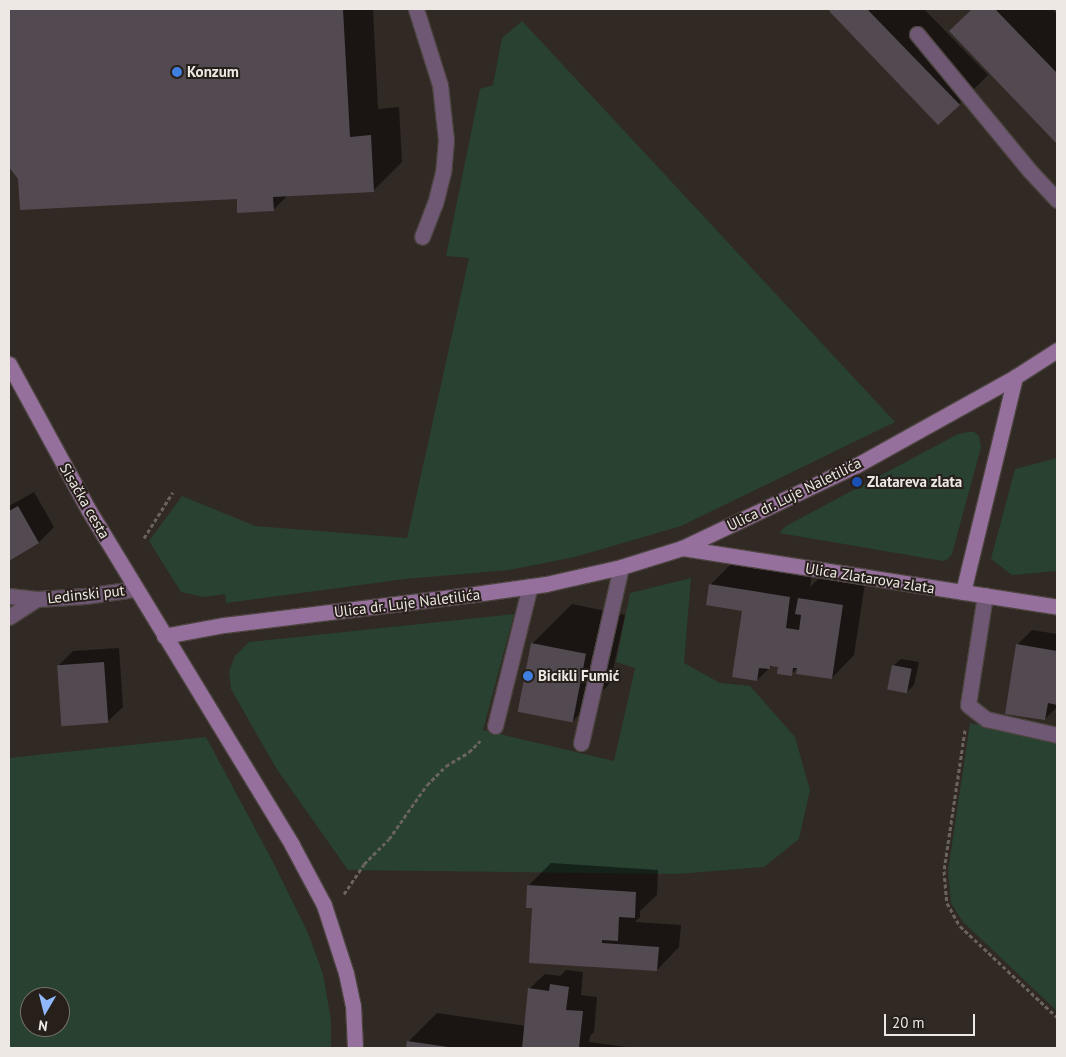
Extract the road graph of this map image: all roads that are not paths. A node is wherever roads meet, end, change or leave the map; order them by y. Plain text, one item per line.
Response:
1 (416, 9) edge
2 (917, 34) dead end
3 (1057, 200) edge
4 (422, 237) dead end
5 (1057, 350) edge
6 (9, 364) edge
7 (1015, 377) junction
8 (682, 548) junction
9 (621, 567) junction
10 (530, 586) junction
11 (136, 589) junction
12 (963, 592) junction
13 (985, 595) junction
14 (9, 596) edge
15 (37, 599) junction
16 (1057, 607) edge
17 (9, 617) edge
18 (164, 636) junction
19 (495, 726) road end
20 (1057, 735) edge
21 (581, 743) dead end
22 (356, 1048) edge

1 - 4 street
2 - 3 street
5 - 7 street, Ulica dr. Luje Naletilića
6 - 11 street, Sisačka cesta
7 - 8 street, Ulica dr. Luje Naletilića
7 - 12 street
8 - 9 street, Ulica dr. Luje Naletilića
8 - 12 street, Ulica Zlatarova zlata
9 - 10 street, Ulica dr. Luje Naletilića
9 - 21 street
10 - 18 street, Ulica dr. Luje Naletilića
10 - 19 street
11 - 15 street, Ledinski put
11 - 18 street, Sisačka cesta
12 - 13 street, Ulica Zlatarova zlata
13 - 16 street, Ulica Zlatarova zlata
13 - 20 street
14 - 15 street, Ledinski put
15 - 17 street, Ledinski put
18 - 22 street

